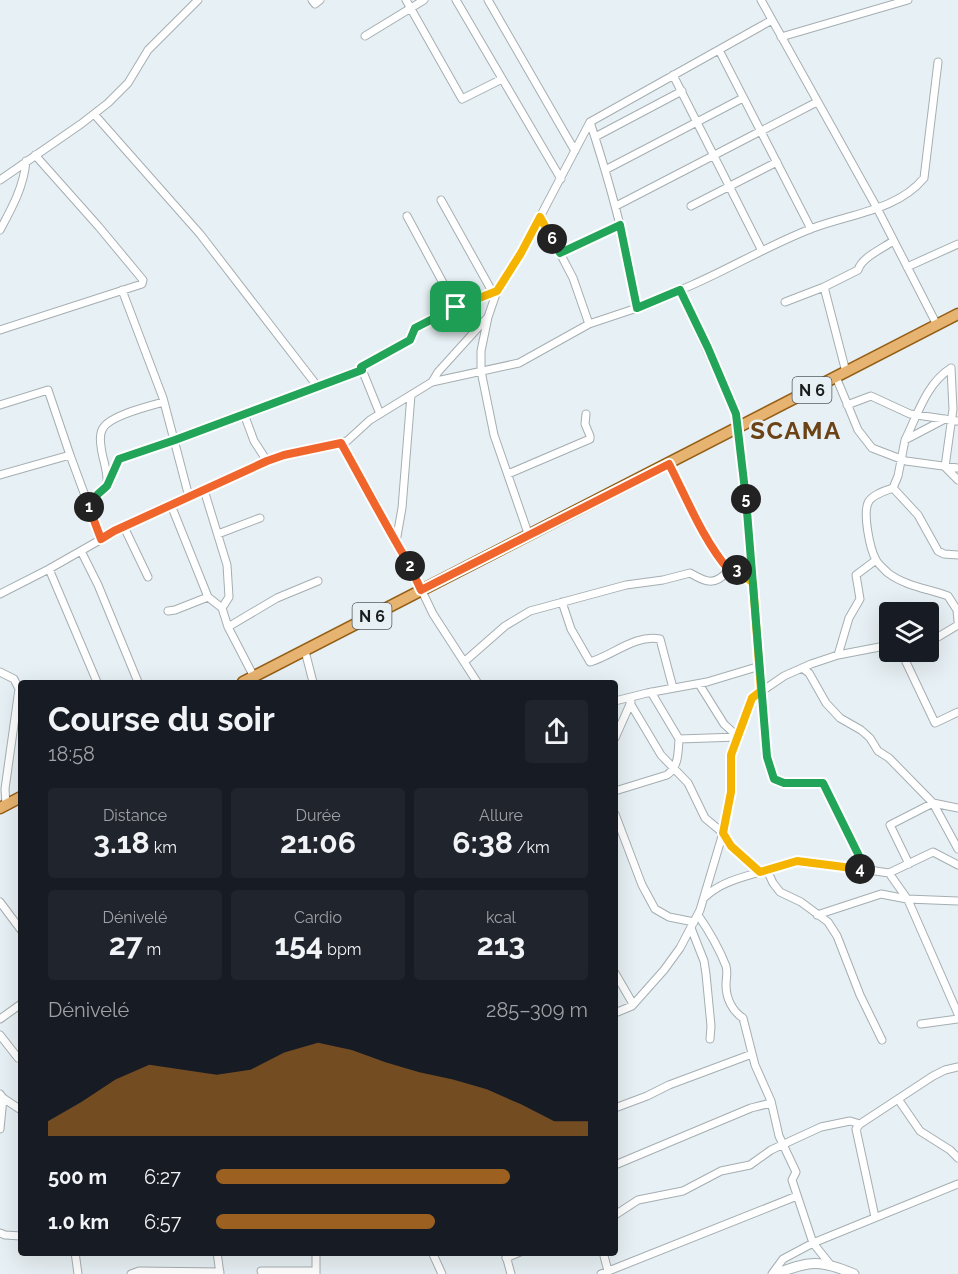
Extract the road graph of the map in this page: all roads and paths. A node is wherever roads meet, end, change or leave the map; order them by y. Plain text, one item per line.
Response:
1 (198, 0) edge
2 (312, 0) edge
3 (320, 0) edge
4 (406, 0) edge
5 (424, 0) edge
6 (456, 0) edge
7 (488, 0) edge
8 (761, 0) edge
9 (908, 0) edge
10 (411, 8) junction
11 (772, 20) junction
12 (365, 36) dead end
13 (781, 37) junction
14 (718, 50) junction
15 (938, 62) dead end
16 (673, 75) junction
17 (502, 79) junction
18 (682, 91) junction
19 (743, 98) junction
20 (817, 102) junction
21 (94, 114) junction
22 (696, 121) junction
23 (590, 122) junction
24 (760, 131) junction
25 (595, 137) junction
26 (575, 151) junction
27 (713, 154) junction
28 (35, 155) junction
29 (26, 161) junction
30 (777, 162) junction
31 (606, 170) junction
32 (561, 179) junction
33 (0, 180) edge
34 (729, 187) junction
35 (441, 200) dead end
36 (616, 206) junction
37 (691, 206) dead end
38 (877, 208) junction
39 (407, 216) dead end
40 (540, 217) junction
41 (620, 225) junction
42 (811, 229) junction
43 (0, 230) edge
44 (893, 241) junction
45 (958, 244) edge
46 (762, 251) junction
47 (560, 253) junction
48 (907, 267) junction
49 (824, 287) junction
50 (122, 290) junction
51 (680, 290) junction
52 (495, 292) junction
53 (785, 302) dead end
54 (456, 307) junction
55 (637, 308) junction
56 (488, 317) junction
57 (957, 317) edge
58 (589, 324) junction
59 (937, 325) junction
60 (0, 330) edge
61 (362, 370) junction
62 (481, 371) junction
63 (841, 375) junction
64 (432, 382) junction
65 (318, 387) junction
66 (411, 395) junction
67 (164, 402) junction
68 (0, 405) edge
69 (847, 405) junction
70 (244, 414) junction
71 (380, 414) junction
72 (586, 414) dead end
73 (918, 415) junction
74 (952, 420) edge
75 (738, 428) junction
76 (175, 440) junction
77 (905, 440) junction
78 (341, 443) junction
79 (70, 455) junction
80 (901, 460) junction
81 (267, 461) junction
82 (669, 464) junction
83 (945, 467) junction
84 (958, 468) edge
85 (508, 474) junction
86 (0, 475) edge
87 (958, 480) edge
88 (107, 486) junction
89 (893, 488) junction
90 (204, 490) junction
91 (189, 497) junction
92 (171, 505) junction
93 (89, 506) junction
94 (260, 518) dead end
95 (124, 527) junction
96 (218, 534) junction
97 (529, 536) junction
98 (101, 539) junction
99 (396, 542) junction
100 (81, 551) junction
101 (958, 555) edge
102 (876, 560) junction
103 (49, 569) junction
104 (729, 570) junction
105 (148, 578) dead end
106 (318, 581) dead end
107 (753, 583) junction
108 (421, 590) junction
109 (0, 594) edge
110 (208, 597) junction
111 (562, 602) junction
112 (222, 608) junction
113 (168, 611) dead end
114 (958, 621) edge
115 (958, 626) edge
116 (228, 627) junction
117 (939, 637) edge
118 (879, 647) edge
119 (305, 651) junction
120 (838, 655) junction
121 (464, 662) junction
122 (906, 662) edge
123 (760, 666) junction
124 (802, 668) junction
125 (0, 672) edge
126 (96, 680) edge
127 (137, 680) edge
128 (249, 680) edge
129 (312, 680) edge
130 (476, 680) edge
131 (699, 684) junction
132 (18, 687) edge
133 (673, 688) junction
134 (761, 691) junction
135 (651, 692) junction
136 (18, 696) edge
137 (632, 700) junction
138 (618, 701) edge
139 (958, 712) edge
140 (618, 731) edge
141 (738, 737) junction
142 (679, 739) junction
143 (674, 767) junction
144 (618, 790) edge
145 (18, 799) edge
146 (958, 800) edge
147 (933, 803) junction
148 (3, 807) edge
149 (956, 808) edge
150 (618, 822) edge
151 (958, 825) edge
152 (948, 830) junction
153 (723, 833) junction
154 (958, 849) edge
155 (909, 864) junction
156 (958, 865) edge
157 (866, 870) junction
158 (764, 871) junction
159 (889, 873) junction
160 (704, 899) junction
161 (907, 899) junction
162 (958, 901) edge
163 (0, 902) edge
164 (817, 915) junction
165 (694, 922) junction
166 (18, 926) edge
167 (618, 978) edge
168 (633, 1004) junction
169 (18, 1006) edge
170 (618, 1012) edge
171 (958, 1014) edge
172 (0, 1019) edge
173 (958, 1019) edge
174 (921, 1024) dead end
175 (0, 1035) edge
176 (710, 1038) dead end
177 (882, 1040) dead end
178 (752, 1054) junction
179 (18, 1058) dead end
180 (958, 1067) edge
181 (1, 1096) edge
182 (898, 1099) junction
183 (771, 1103) junction
184 (618, 1107) edge
185 (18, 1108) edge
186 (860, 1124) junction
187 (0, 1129) edge
188 (783, 1145) junction
189 (958, 1158) edge
190 (618, 1164) edge
191 (957, 1183) edge
192 (797, 1196) junction
193 (618, 1213) edge
194 (875, 1217) junction
195 (0, 1233) edge
196 (18, 1236) edge
197 (813, 1243) junction
198 (76, 1256) edge
199 (218, 1256) edge
200 (316, 1256) edge
201 (434, 1256) edge
202 (506, 1256) edge
203 (603, 1256) edge
204 (829, 1263) junction
205 (261, 1271) dead end
206 (220, 1273) edge
207 (316, 1273) edge
208 (604, 1273) edge
209 (78, 1274) edge
210 (131, 1274) edge
211 (442, 1274) edge
212 (511, 1274) edge
213 (774, 1274) edge
214 (855, 1274) edge

1 - 21 street
2 - 3 street
4 - 10 street
5 - 10 street
6 - 17 street
7 - 26 street
8 - 11 street
9 - 13 street
10 - 12 street
10 - 17 street
11 - 13 street
11 - 14 street
13 - 20 street
14 - 16 street
14 - 19 street
15 - 38 street
16 - 18 street
16 - 23 street
17 - 32 street
18 - 22 street
18 - 25 street
19 - 22 street
19 - 24 street
20 - 24 street
20 - 38 street
21 - 28 street
21 - 65 street
22 - 27 street
22 - 31 street
23 - 25 street
23 - 26 street
24 - 27 street
24 - 30 street
25 - 31 street
26 - 32 street
27 - 34 street
27 - 36 street
28 - 29 street
28 - 50 street
29 - 33 street
29 - 43 street
30 - 34 street
30 - 42 street
31 - 36 street
32 - 40 street
34 - 37 street
34 - 46 street
35 - 52 street
36 - 41 street
38 - 42 street
38 - 44 street
39 - 54 street
40 - 47 street
40 - 52 street
41 - 47 street
41 - 55 street
42 - 46 street
44 - 48 street
44 - 49 street
45 - 48 street
46 - 51 street
47 - 58 street
48 - 59 street
49 - 53 street
49 - 63 street
50 - 60 street
50 - 67 street
51 - 55 street
51 - 75 street
52 - 54 street
52 - 56 street
54 - 61 street
55 - 58 street
56 - 62 street
56 - 64 street
57 - 59 main road, N 6
58 - 62 street
59 - 63 main road, N 6
61 - 65 street
61 - 71 street
62 - 64 street
62 - 85 street
63 - 69 street
63 - 75 main road, N 6
64 - 66 street
65 - 70 street
66 - 71 street
66 - 99 street
67 - 76 street
67 - 88 street
68 - 79 street
69 - 73 street
69 - 80 street
70 - 76 street
70 - 81 street
71 - 78 street
72 - 85 street
73 - 74 street
73 - 74 street
73 - 77 street
74 - 77 street
74 - 83 street
75 - 82 main road, N 6
75 - 107 street
76 - 88 street
76 - 91 street
77 - 80 street
78 - 81 street
78 - 99 street
79 - 86 street
79 - 93 street
80 - 83 street
80 - 89 street
81 - 90 street
82 - 97 main road, N 6
82 - 104 street
83 - 84 street
83 - 87 street
85 - 97 street
88 - 93 street
89 - 101 street
89 - 102 street
90 - 91 street
90 - 96 street
91 - 92 street
92 - 95 street
92 - 110 street
93 - 98 street
94 - 96 street
95 - 98 street
95 - 105 street
96 - 112 street
97 - 108 main road, N 6
98 - 100 street
99 - 108 street
100 - 103 street
100 - 127 street
102 - 114 street
102 - 120 street
103 - 109 street
103 - 126 street
104 - 107 street
104 - 111 street
106 - 116 street
107 - 123 street
108 - 119 main road, N 6
108 - 121 street
110 - 112 street
110 - 113 street
111 - 121 street
111 - 133 street
112 - 116 street
115 - 117 street
116 - 128 street
118 - 120 street
119 - 128 main road, N 6
119 - 129 street
120 - 124 street
121 - 130 street
122 - 139 street
123 - 131 street
123 - 134 street
124 - 134 street
124 - 147 street
125 - 132 street
131 - 133 street
131 - 141 street
133 - 135 street
134 - 141 street
134 - 157 street
135 - 137 street
135 - 142 street
136 - 148 street
137 - 138 street
137 - 140 street
137 - 143 street
141 - 142 street
141 - 153 street
142 - 143 street
143 - 144 street
143 - 153 street
145 - 148 main road
146 - 149 street
147 - 149 street
147 - 152 street
147 - 155 street
150 - 165 street
151 - 152 street
152 - 154 street
153 - 158 street
153 - 160 street
155 - 156 street
155 - 159 street
157 - 158 street
157 - 159 street
158 - 160 street
158 - 164 street
159 - 161 street
160 - 165 street
161 - 162 street
161 - 164 street
161 - 171 street
163 - 166 street
164 - 177 street
165 - 168 street
165 - 176 street
165 - 178 street
167 - 168 street
168 - 170 street
169 - 172 street
173 - 174 street
175 - 179 street
178 - 183 street
178 - 184 street
180 - 182 street
181 - 185 street
181 - 187 street
182 - 186 street
182 - 189 street
183 - 188 street
183 - 190 street
186 - 188 street
186 - 194 street
188 - 192 street
188 - 193 street
191 - 194 street
192 - 197 street
192 - 208 street
194 - 197 street
195 - 196 street
197 - 204 street
197 - 213 street
198 - 209 street
199 - 206 street
200 - 207 street
201 - 211 street
202 - 212 street
203 - 208 street
204 - 213 street
204 - 214 street
205 - 207 street
206 - 210 street

